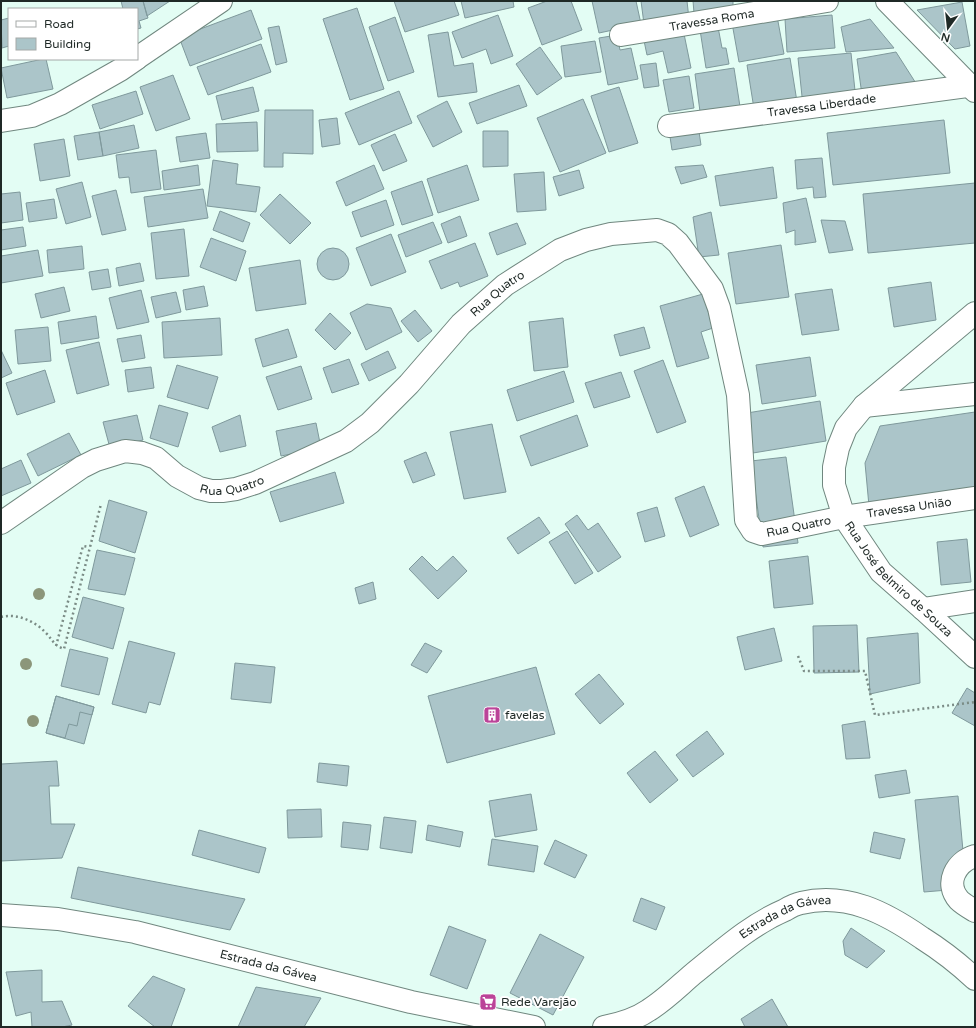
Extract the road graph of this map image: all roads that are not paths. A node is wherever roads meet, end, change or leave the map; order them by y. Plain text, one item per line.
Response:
1 (221, 1) edge
2 (827, 1) edge
3 (887, 1) edge
4 (621, 35) dead end
5 (138, 58) edge
6 (135, 60) edge
7 (973, 87) edge
8 (1, 122) edge
9 (669, 126) dead end
10 (975, 314) edge
11 (975, 394) edge
12 (864, 406) junction
13 (975, 498) edge
14 (844, 517) junction
15 (1, 523) edge
16 (975, 602) edge
17 (923, 609) junction
18 (975, 657) edge
19 (975, 856) edge
20 (975, 911) edge
21 (1, 915) edge
22 (975, 979) edge
23 (534, 1027) edge
24 (604, 1027) edge

1 - 5 street
2 - 4 street, Travessa Roma
3 - 7 street
6 - 8 street
7 - 9 street, Travessa Liberdade
10 - 12 street, Rua José Belmiro de Souza
11 - 12 street
12 - 14 street, Rua José Belmiro de Souza
13 - 14 street, Travessa União
14 - 15 street, Rua Quatro
14 - 17 street, Rua José Belmiro de Souza
16 - 17 street
17 - 18 street, Rua José Belmiro de Souza
19 - 20 street
21 - 23 street, Estrada da Gávea
22 - 24 street, Estrada da Gávea

